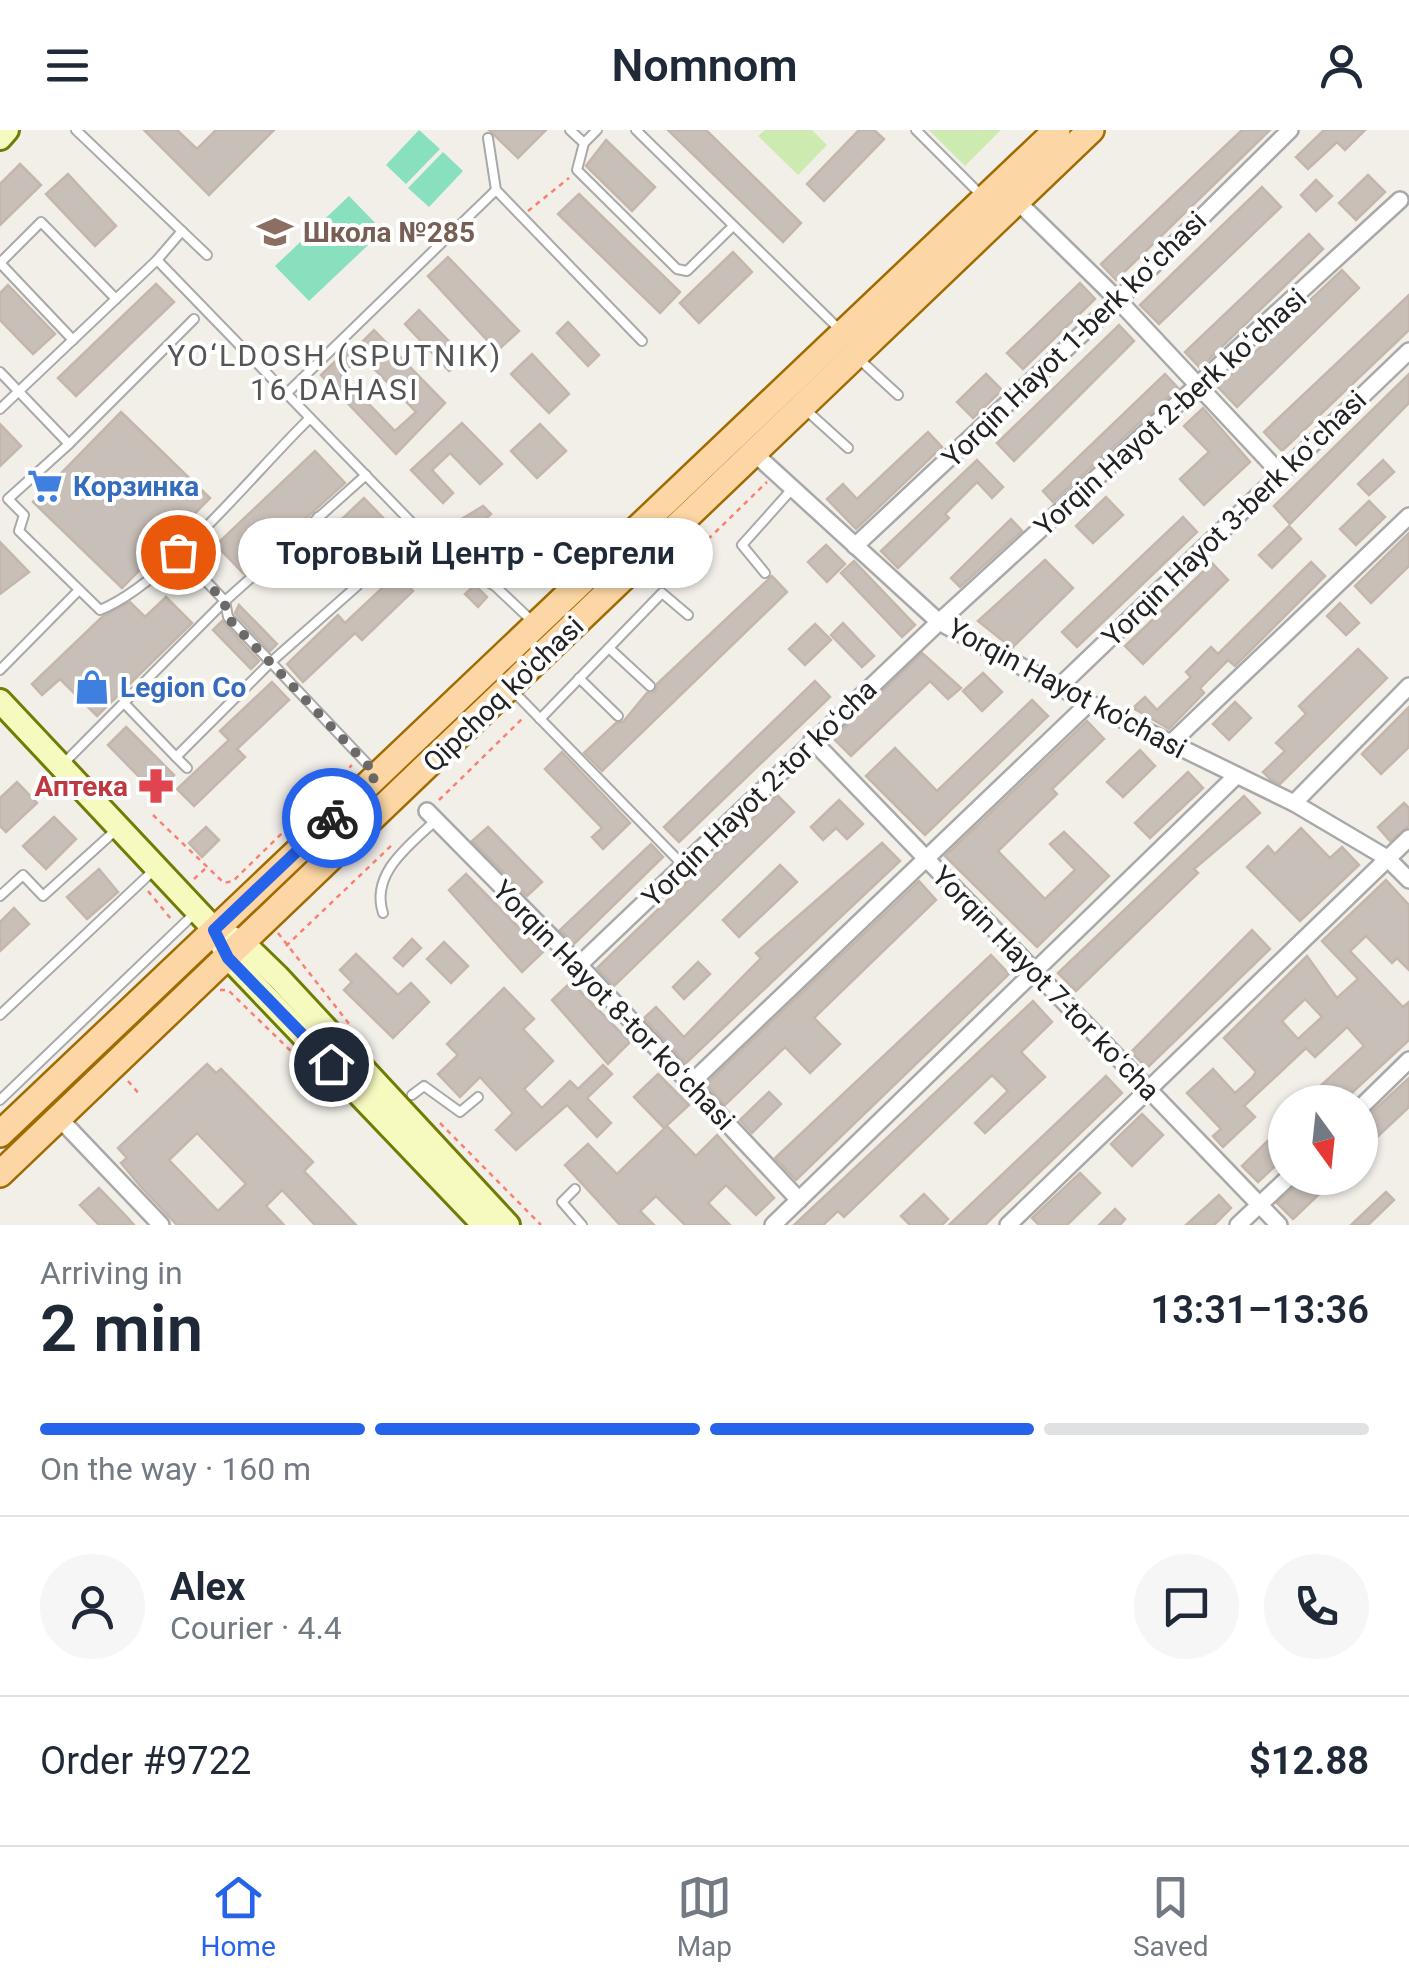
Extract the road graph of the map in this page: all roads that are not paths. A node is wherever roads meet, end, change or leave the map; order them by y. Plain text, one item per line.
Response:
1 (7, 130) edge
2 (76, 130) edge
3 (570, 130) edge
4 (597, 130) edge
5 (636, 130) edge
6 (917, 130) edge
7 (1091, 130) edge
8 (1290, 130) edge
9 (0, 138) edge
10 (488, 138) dead end
11 (584, 143) junction
12 (1054, 143) edge
13 (496, 190) junction
14 (985, 198) junction
15 (1400, 200) dead end
16 (1016, 202) junction
17 (733, 226) junction
18 (182, 231) junction
19 (207, 255) dead end
20 (157, 260) junction
21 (0, 263) edge
22 (116, 299) junction
23 (1118, 300) junction
24 (887, 309) junction
25 (194, 319) dead end
26 (843, 333) junction
27 (73, 340) junction
28 (642, 340) dead end
29 (1409, 351) edge
30 (856, 356) junction
31 (0, 372) edge
32 (1200, 386) junction
33 (19, 392) junction
34 (286, 394) junction
35 (898, 395) dead end
36 (802, 407) junction
37 (0, 409) edge
38 (310, 418) junction
39 (69, 444) junction
40 (848, 448) dead end
41 (754, 454) junction
42 (1279, 472) junction
43 (366, 475) junction
44 (792, 488) junction
45 (8, 500) junction
46 (0, 507) edge
47 (1409, 516) edge
48 (318, 518) junction
49 (855, 546) junction
50 (178, 552) junction
51 (765, 573) dead end
52 (79, 590) junction
53 (224, 601) junction
54 (688, 615) dead end
55 (939, 622) junction
56 (536, 625) junction
57 (609, 648) junction
58 (270, 662) junction
59 (0, 670) edge
60 (579, 678) junction
61 (650, 686) dead end
62 (1059, 686) junction
63 (1409, 686) edge
64 (510, 687) junction
65 (0, 701) edge
66 (124, 702) junction
67 (1089, 703) junction
68 (618, 716) dead end
69 (540, 719) junction
70 (812, 740) junction
71 (1172, 744) junction
72 (176, 757) junction
73 (62, 766) junction
74 (369, 766) junction
75 (187, 768) dead end
76 (1236, 776) junction
77 (1294, 803) junction
78 (432, 816) joint
79 (120, 827) junction
80 (1409, 838) edge
81 (927, 858) junction
82 (1387, 858) junction
83 (683, 865) junction
84 (148, 876) junction
85 (1409, 880) edge
86 (0, 896) edge
87 (383, 913) dead end
88 (205, 921) junction
89 (236, 950) junction
90 (579, 964) junction
91 (1038, 971) junction
92 (0, 1015) edge
93 (1409, 1060) edge
94 (690, 1084) junction
95 (1147, 1090) junction
96 (1378, 1090) edge
97 (412, 1094) dead end
98 (478, 1097) dead end
99 (0, 1100) edge
100 (59, 1118) junction
101 (0, 1134) edge
102 (0, 1174) edge
103 (575, 1189) dead end
104 (1270, 1195) edge
105 (799, 1200) junction
106 (1259, 1205) junction
107 (780, 1222) edge
108 (161, 1225) edge
109 (484, 1225) edge
110 (508, 1225) edge
111 (582, 1225) edge
112 (1008, 1225) edge
113 (1238, 1225) edge
114 (1279, 1225) edge

1 - 9 main road
2 - 18 lane
3 - 11 lane
4 - 11 lane
5 - 17 lane
6 - 14 lane
7 - 12 main road, Qipchoq ko'chasi
8 - 23 street, Yorqin Hayot 1-berk koʻchasi
10 - 13 lane
11 - 17 lane
12 - 14 main road, Qipchoq ko'chasi
12 - 16 main road, Qipchoq ko'chasi
13 - 28 lane
13 - 34 lane
14 - 24 main road, Qipchoq ko'chasi
15 - 32 street, Yorqin Hayot 2-berk koʻchasi
16 - 23 street
16 - 24 main road, Qipchoq ko'chasi
17 - 26 lane
18 - 19 lane
18 - 20 lane
20 - 22 lane
20 - 34 lane
21 - 22 lane
21 - 27 lane
22 - 27 lane
23 - 32 street
23 - 49 street, Yorqin Hayot 1-berk koʻchasi
24 - 26 main road, Qipchoq ko'chasi
24 - 30 main road, Qipchoq ko'chasi
25 - 39 lane
26 - 56 main road, Qipchoq ko'chasi
27 - 33 lane
29 - 42 street, Yorqin Hayot 3-berk koʻchasi
30 - 35 lane
30 - 36 main road, Qipchoq ko'chasi
31 - 33 lane
32 - 42 street
32 - 55 street, Yorqin Hayot 2-berk koʻchasi
33 - 37 lane
33 - 39 lane
34 - 38 lane
36 - 40 lane
36 - 41 main road, Qipchoq ko'chasi
38 - 43 lane
38 - 50 lane
39 - 45 lane
41 - 44 street, Yorqin Hayot ko'chasi
41 - 64 main road, Qipchoq ko'chasi
42 - 62 street, Yorqin Hayot 3-berk koʻchasi
43 - 48 lane
43 - 56 lane
44 - 49 street, Yorqin Hayot ko'chasi
44 - 51 lane
45 - 46 lane
45 - 52 lane
47 - 71 street
48 - 53 lane
48 - 58 lane
49 - 55 street, Yorqin Hayot ko'chasi
50 - 52 lane
50 - 53 lane
52 - 59 lane
53 - 58 lane
53 - 66 lane
54 - 57 lane
55 - 62 street, Yorqin Hayot ko'chasi
55 - 70 street, Yorqin Hayot 2-tor koʻcha
56 - 74 main road, Qipchoq ko'chasi
57 - 60 lane
57 - 61 lane
58 - 72 lane
58 - 74 lane
60 - 68 lane
60 - 69 lane
62 - 67 street, Yorqin Hayot ko'chasi
63 - 77 street
64 - 69 lane
64 - 89 main road, Qipchoq ko'chasi
65 - 73 main road
66 - 72 lane
66 - 73 lane
67 - 71 street, Yorqin Hayot ko'chasi
67 - 81 street
69 - 83 lane
70 - 81 street, Yorqin Hayot 7-tor koʻcha
70 - 83 street, Yorqin Hayot 2-tor koʻcha
71 - 76 street, Yorqin Hayot ko'chasi
72 - 75 lane
73 - 79 main road
74 - 88 main road, Qipchoq ko'chasi
76 - 77 street, Yorqin Hayot ko'chasi
76 - 91 street
77 - 82 street, Yorqin Hayot ko'chasi
78 - 87 lane
78 - 90 street, Yorqin Hayot 8-tor koʻchasi
79 - 84 main road
79 - 86 lane
80 - 82 street
81 - 91 street, Yorqin Hayot 7-tor koʻcha
81 - 94 street
82 - 85 street, Yorqin Hayot ko'chasi
82 - 95 street
83 - 90 street, Yorqin Hayot 2-tor koʻcha
84 - 88 main road
84 - 92 lane
88 - 89 main road
88 - 99 lane
88 - 101 main road, Qipchoq ko'chasi
89 - 100 main road, Qipchoq ko'chasi
89 - 109 main road
89 - 110 main road
90 - 94 street, Yorqin Hayot 8-tor koʻchasi
91 - 95 street, Yorqin Hayot 7-tor koʻcha
91 - 105 street
93 - 96 street
94 - 105 street, Yorqin Hayot 8-tor koʻchasi
95 - 106 street, Yorqin Hayot 7-tor koʻcha
95 - 112 street
97 - 98 lane
100 - 102 main road, Qipchoq ko'chasi
100 - 108 street
103 - 111 lane
104 - 106 street
105 - 107 street
106 - 113 street
106 - 114 street, Yorqin Hayot 7-tor koʻcha

